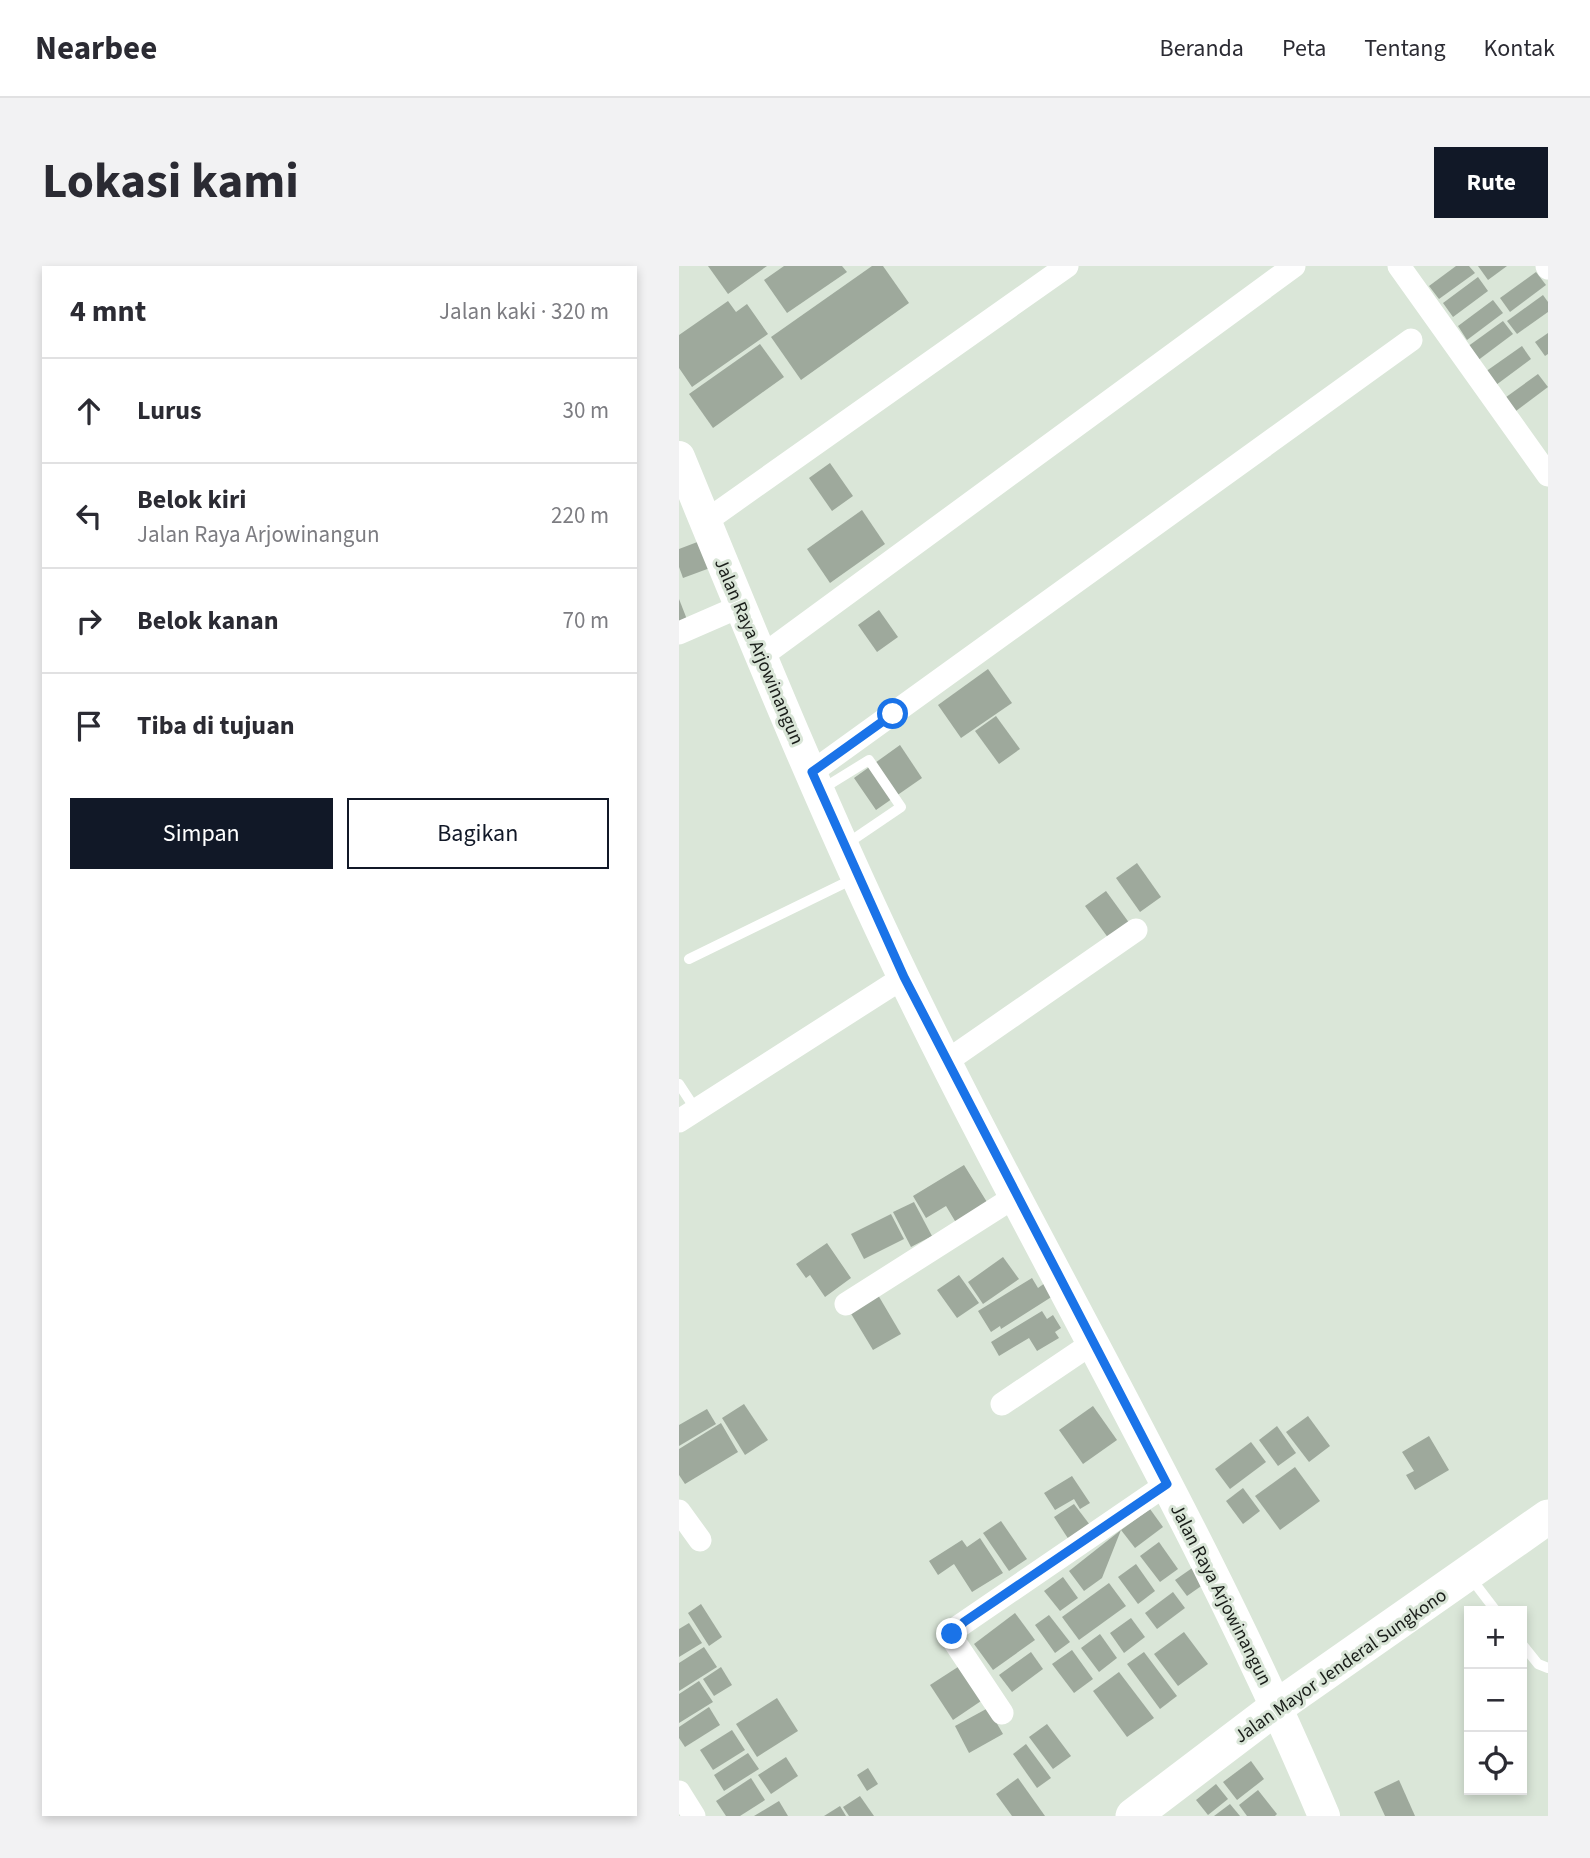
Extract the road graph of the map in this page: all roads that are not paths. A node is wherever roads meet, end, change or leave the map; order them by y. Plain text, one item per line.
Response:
1 (1066, 266) edge
2 (1294, 266) edge
3 (1399, 266) edge
4 (1411, 340) dead end
5 (679, 457) edge
6 (1545, 466) edge
7 (706, 521) junction
8 (741, 606) junction
9 (679, 633) edge
10 (762, 656) junction
11 (815, 781) junction
12 (844, 845) junction
13 (859, 876) junction
14 (1136, 930) dead end
15 (689, 959) dead end
16 (904, 977) junction
17 (947, 1061) junction
18 (679, 1084) edge
19 (687, 1116) edge
20 (1016, 1196) junction
21 (846, 1304) dead end
22 (1094, 1342) junction
23 (1002, 1404) dead end
24 (1167, 1484) junction
25 (679, 1511) edge
26 (1548, 1517) edge
27 (700, 1540) dead end
28 (1468, 1574) junction
29 (1492, 1606) edge
30 (1527, 1650) edge
31 (1548, 1668) edge
32 (1278, 1706) junction
33 (1002, 1713) dead end
34 (679, 1792) edge
35 (694, 1816) edge
36 (1133, 1816) edge
37 (1324, 1816) edge

1 - 7 street
2 - 10 street
3 - 6 street
4 - 11 street
5 - 7 main road, Jalan Raya Arjowinangun
7 - 8 main road, Jalan Raya Arjowinangun
8 - 9 street
8 - 10 main road, Jalan Raya Arjowinangun
10 - 11 main road, Jalan Raya Arjowinangun
11 - 12 main road, Jalan Raya Arjowinangun
11 - 12 lane
12 - 13 main road, Jalan Raya Arjowinangun
13 - 15 lane
13 - 16 main road, Jalan Raya Arjowinangun
14 - 17 street
16 - 17 main road, Jalan Raya Arjowinangun
16 - 19 street
17 - 20 main road, Jalan Raya Arjowinangun
18 - 19 lane
20 - 21 street
20 - 22 main road, Jalan Raya Arjowinangun
22 - 23 street
22 - 24 main road, Jalan Raya Arjowinangun
24 - 32 main road, Jalan Raya Arjowinangun
24 - 33 street
25 - 27 street
26 - 28 main road, Jalan Mayor Jenderal Sungkono
28 - 29 lane
28 - 32 main road, Jalan Mayor Jenderal Sungkono
30 - 31 lane
32 - 36 main road, Jalan Mayor Jenderal Sungkono
32 - 37 main road, Jalan Raya Arjowinangun
34 - 35 street

